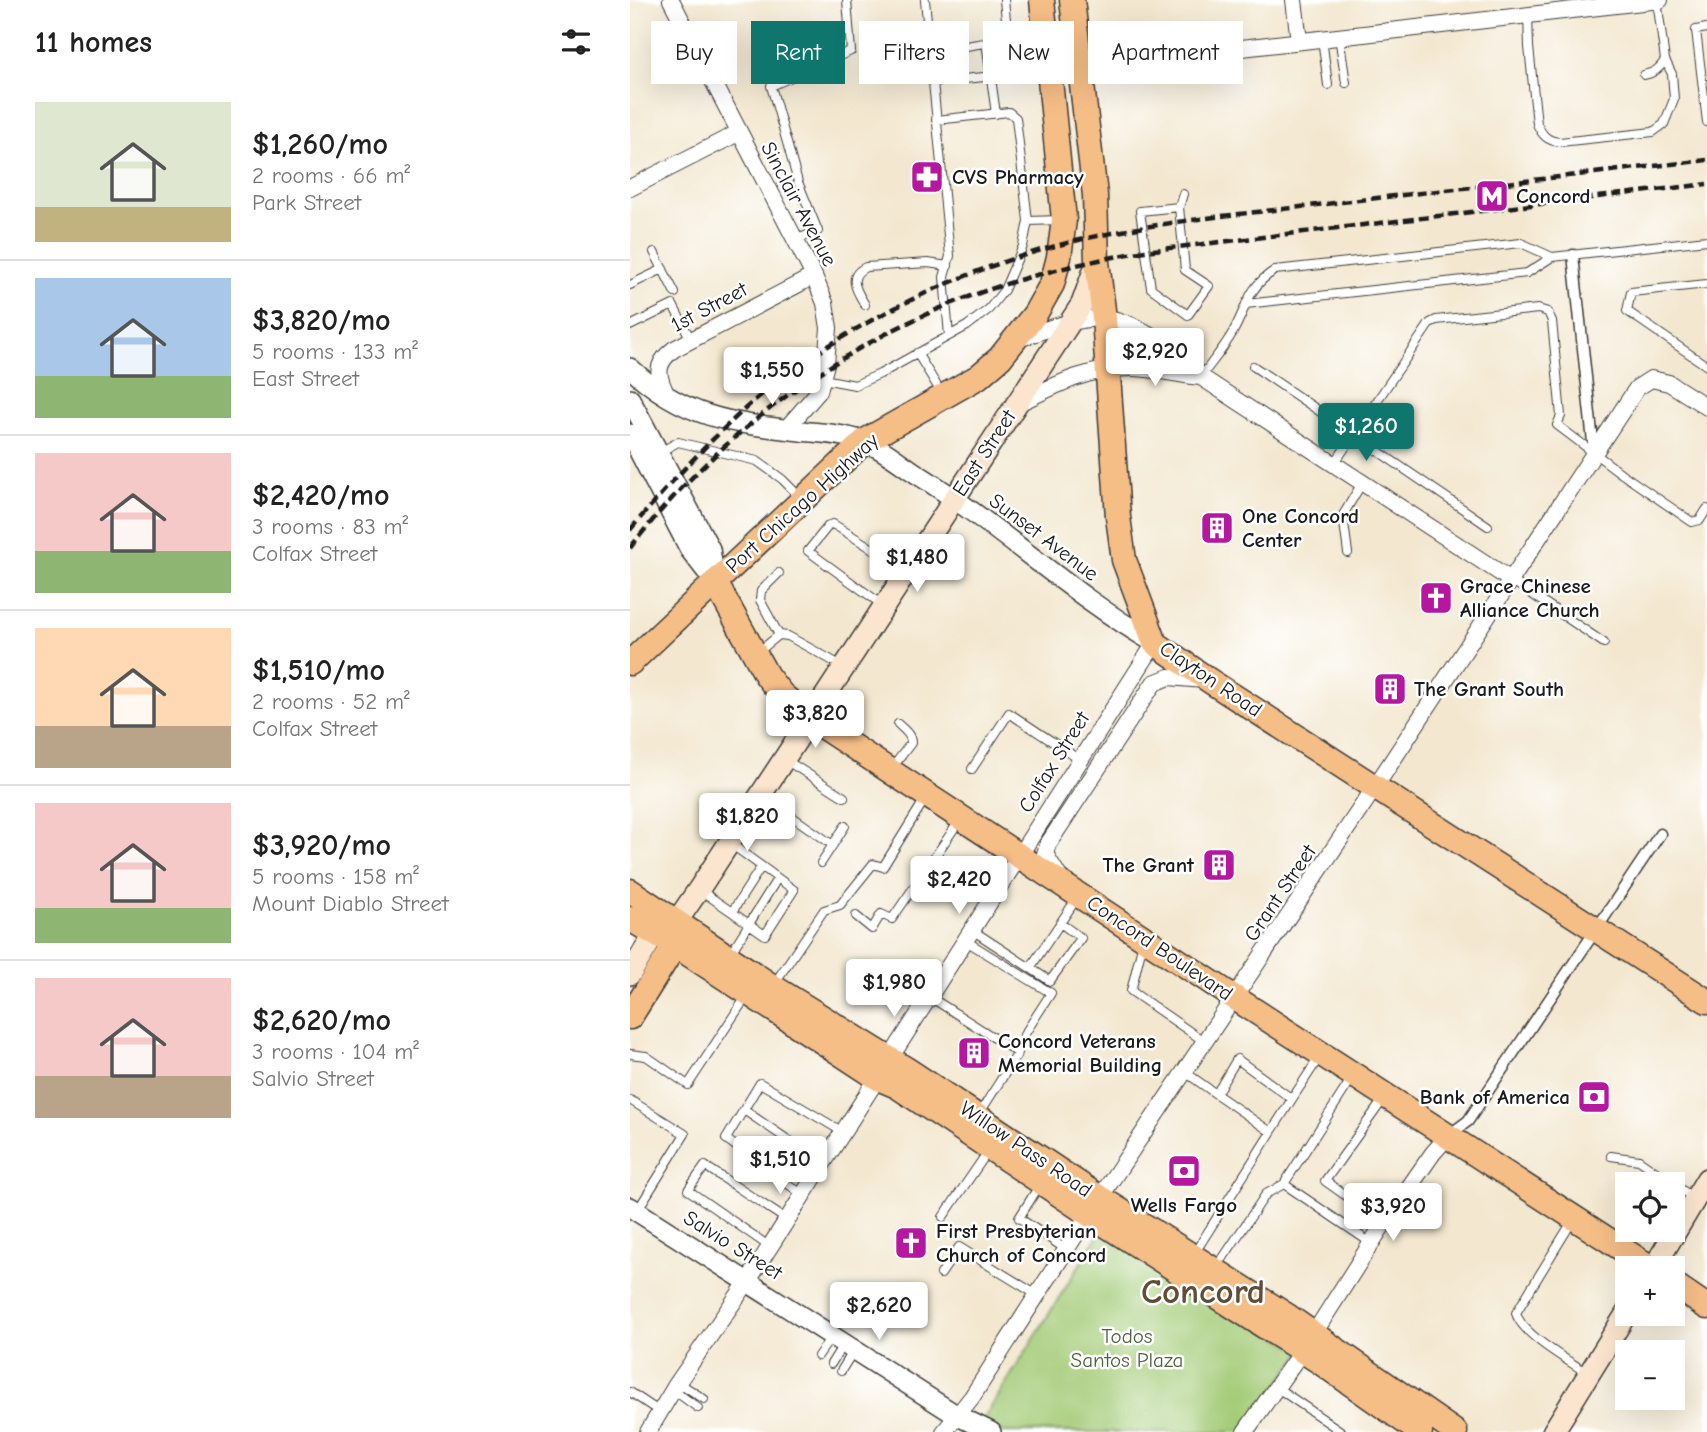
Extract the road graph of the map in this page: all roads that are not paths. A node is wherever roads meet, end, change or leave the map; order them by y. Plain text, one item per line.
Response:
1 (671, 0) edge
2 (847, 0) edge
3 (925, 0) edge
4 (1004, 0) edge
5 (1042, 0) edge
6 (1072, 0) edge
7 (1294, 0) edge
8 (1659, 0) edge
9 (1527, 7) edge
10 (927, 21) edge
11 (1006, 21) edge
12 (1044, 21) edge
13 (1707, 28) edge
14 (1339, 36) junction
15 (1322, 38) junction
16 (1298, 41) junction
17 (1665, 60) junction
18 (1080, 67) junction
19 (1074, 68) edge
20 (1644, 75) dead end
21 (1346, 83) dead end
22 (933, 84) edge
23 (992, 84) edge
24 (1050, 84) edge
25 (1328, 85) dead end
26 (996, 114) junction
27 (936, 120) junction
28 (1707, 122) edge
29 (738, 133) junction
30 (630, 188) edge
31 (1183, 194) dead end
32 (1179, 207) junction
33 (1064, 220) junction
34 (1028, 221) junction
35 (795, 240) junction
36 (1707, 240) edge
37 (654, 252) dead end
38 (1573, 255) junction
39 (1552, 257) junction
40 (1097, 262) junction
41 (948, 265) junction
42 (663, 269) junction
43 (814, 276) junction
44 (1707, 284) edge
45 (630, 285) edge
46 (675, 293) dead end
47 (1246, 304) junction
48 (865, 306) dead end
49 (1104, 318) junction
50 (1071, 321) junction
51 (630, 326) edge
52 (949, 336) junction
53 (1017, 339) junction
54 (691, 340) junction
55 (917, 353) junction
56 (1253, 366) dead end
57 (1707, 366) edge
58 (630, 368) edge
59 (1108, 370) junction
60 (1201, 377) junction
61 (823, 379) junction
62 (943, 396) junction
63 (668, 398) junction
64 (630, 399) edge
65 (1015, 405) junction
66 (1707, 407) edge
67 (786, 429) junction
68 (630, 434) edge
69 (1353, 435) junction
70 (864, 441) junction
71 (1594, 452) junction
72 (643, 454) edge
73 (1334, 464) junction
74 (1362, 483) junction
75 (955, 498) junction
76 (802, 499) junction
77 (1707, 509) edge
78 (1488, 526) dead end
79 (873, 549) dead end
80 (1348, 554) dead end
81 (779, 573) dead end
82 (1511, 580) junction
83 (715, 582) junction
84 (884, 606) junction
85 (779, 635) junction
86 (1155, 643) junction
87 (1604, 643) dead end
88 (755, 655) junction
89 (630, 663) edge
90 (844, 667) junction
91 (1210, 681) junction
92 (811, 719) junction
93 (898, 724) dead end
94 (784, 758) junction
95 (1080, 760) junction
96 (972, 769) dead end
97 (890, 771) junction
98 (1375, 787) junction
99 (760, 794) junction
100 (928, 796) junction
101 (844, 797) dead end
102 (961, 817) junction
103 (845, 826) dead end
104 (1660, 834) dead end
105 (728, 843) junction
106 (833, 845) junction
107 (1020, 855) junction
108 (821, 863) dead end
109 (761, 867) junction
110 (777, 879) junction
111 (699, 889) junction
112 (1071, 889) junction
113 (630, 891) edge
114 (732, 912) junction
115 (856, 916) dead end
116 (630, 919) edge
117 (749, 923) junction
118 (1060, 923) junction
119 (1594, 929) junction
120 (668, 934) junction
121 (969, 935) junction
122 (1144, 937) junction
123 (728, 957) junction
124 (1030, 968) junction
125 (630, 974) edge
126 (773, 987) junction
127 (747, 994) junction
128 (930, 997) junction
129 (1235, 998) junction
130 (1707, 1001) edge
131 (630, 1017) edge
132 (1024, 1035) dead end
133 (1205, 1042) junction
134 (630, 1054) edge
135 (1321, 1054) junction
136 (884, 1069) junction
137 (1185, 1072) junction
138 (1354, 1075) junction
139 (1216, 1094) junction
140 (1386, 1095) junction
141 (630, 1100) edge
142 (1292, 1100) junction
143 (744, 1110) junction
144 (978, 1116) junction
145 (844, 1132) junction
146 (1271, 1132) junction
147 (1449, 1135) junction
148 (990, 1148) junction
149 (1611, 1156) dead end
150 (775, 1174) junction
151 (1707, 1179) edge
152 (1041, 1182) junction
153 (1284, 1184) junction
154 (803, 1195) junction
155 (1695, 1199) junction
156 (1095, 1206) junction
157 (634, 1209) edge
158 (943, 1217) dead end
159 (1574, 1217) junction
160 (787, 1220) junction
161 (1384, 1223) junction
162 (1371, 1243) junction
163 (770, 1247) junction
164 (1067, 1250) junction
165 (1193, 1256) junction
166 (1633, 1256) edge
167 (1661, 1256) edge
168 (1215, 1270) junction
169 (941, 1274) dead end
170 (748, 1281) junction
171 (1685, 1292) edge
172 (1037, 1295) junction
173 (1707, 1307) edge
174 (1619, 1326) edge
175 (843, 1343) junction
176 (1307, 1343) junction
177 (818, 1356) dead end
178 (831, 1364) dead end
179 (841, 1371) dead end
180 (1589, 1374) junction
181 (676, 1385) junction
182 (1276, 1387) junction
183 (630, 1392) edge
184 (704, 1399) dead end
185 (698, 1408) dead end
186 (660, 1412) junction
187 (956, 1415) junction
188 (1411, 1430) edge
189 (648, 1432) edge
190 (944, 1432) edge
191 (990, 1432) edge
192 (1245, 1432) edge
193 (1342, 1432) edge
194 (1455, 1432) edge
195 (1553, 1432) edge

1 - 29 street, Sinclair Avenue
2 - 35 lane
3 - 10 lane
4 - 11 lane
5 - 12 main road
6 - 18 main road, Clayton Road
7 - 16 street
8 - 9 street
8 - 17 lane
9 - 14 street
9 - 17 lane
13 - 28 lane
14 - 15 street
14 - 21 lane
15 - 16 street
15 - 25 lane
16 - 18 street
17 - 20 lane
18 - 19 street
18 - 40 main road, Clayton Road
22 - 27 lane
23 - 26 lane
24 - 33 main road
26 - 27 lane
26 - 34 lane
27 - 41 lane
29 - 30 street
29 - 35 street, Sinclair Avenue
31 - 32 lane
32 - 32 lane
33 - 34 lane
33 - 53 main road, Port Chicago Highway
34 - 52 lane
35 - 43 street, Sinclair Avenue
36 - 38 lane
37 - 42 lane
38 - 39 lane
38 - 71 street
39 - 47 lane
39 - 47 lane
40 - 49 main road, Clayton Road
40 - 50 main road, East Street
41 - 48 lane
41 - 52 lane
42 - 45 lane
42 - 46 lane
43 - 54 street, 1st Street
43 - 61 street, Sinclair Avenue
44 - 57 lane
47 - 60 lane
49 - 50 street
49 - 59 main road, Clayton Road
49 - 60 street
50 - 53 street
50 - 65 main road, East Street
51 - 54 lane
52 - 55 lane
53 - 62 main road, Port Chicago Highway
54 - 63 street, 1st Street
55 - 61 lane
55 - 62 lane
56 - 69 lane
58 - 63 street
59 - 60 street
59 - 65 street
59 - 86 main road, Clayton Road
60 - 73 street
61 - 67 street, Sinclair Avenue
62 - 70 main road, Port Chicago Highway
63 - 67 street, Sunset Avenue
64 - 72 street, Concord Boulevard
65 - 75 main road, East Street
66 - 71 street, Grant Street
67 - 70 street, Sunset Avenue
68 - 72 street, Concord Boulevard
69 - 71 lane
69 - 73 lane
69 - 78 lane
70 - 75 street, Sunset Avenue
70 - 76 main road, Port Chicago Highway
71 - 77 lane
71 - 82 street, Grant Street
72 - 76 lane
72 - 83 street, Concord Boulevard
73 - 74 street
74 - 80 lane
74 - 82 street
75 - 84 main road, East Street
75 - 86 street, Sunset Avenue
76 - 83 main road, Port Chicago Highway
79 - 84 lane
81 - 85 lane
82 - 87 lane
82 - 98 street, Grant Street
83 - 88 main road, Concord Boulevard
83 - 89 main road, Port Chicago Highway
84 - 90 main road, East Street
85 - 88 lane
85 - 90 lane
86 - 91 main road, Clayton Road
86 - 95 street, Colfax Street
88 - 92 main road, Concord Boulevard
90 - 92 main road, East Street
91 - 98 main road, Clayton Road
91 - 112 street, Colfax Street
92 - 94 main road, East Street
92 - 97 main road, Concord Boulevard
93 - 97 lane
94 - 99 main road, East Street
94 - 101 lane
95 - 96 lane
95 - 107 street, Colfax Street
97 - 100 main road, Concord Boulevard
98 - 119 main road, Clayton Road
98 - 129 street, Grant Street
99 - 105 main road, East Street
99 - 106 lane
100 - 102 main road, Concord Boulevard
100 - 126 lane
102 - 107 main road, Concord Boulevard
102 - 115 lane
103 - 106 lane
104 - 119 street
105 - 109 lane
105 - 111 main road, East Street
106 - 108 lane
107 - 112 main road, Concord Boulevard
107 - 121 street, Colfax Street
109 - 110 lane
109 - 114 lane
110 - 117 lane
110 - 117 lane
111 - 114 lane
111 - 120 main road, East Street
112 - 118 lane
112 - 122 main road, Concord Boulevard
113 - 120 main road, Willow Pass Road
114 - 117 lane
116 - 120 main road, Willow Pass Road
117 - 123 lane
118 - 124 lane
118 - 124 lane
119 - 130 main road, Clayton Road
119 - 147 street
120 - 123 main road, Willow Pass Road
120 - 125 main road, East Street
120 - 127 main road, Willow Pass Road
120 - 131 main road, East Street
121 - 124 lane
121 - 128 street, Colfax Street
121 - 132 lane
122 - 129 main road, Concord Boulevard
122 - 133 lane
123 - 126 main road, Willow Pass Road
126 - 136 main road, Willow Pass Road
127 - 134 lane
127 - 136 main road, Willow Pass Road
128 - 136 street, Colfax Street
128 - 144 lane
129 - 133 street, Grant Street
129 - 135 main road, Concord Boulevard
133 - 137 street, Grant Street
135 - 138 main road, Concord Boulevard
135 - 142 lane
136 - 144 main road, Willow Pass Road
136 - 145 street, Colfax Street
136 - 148 main road, Willow Pass Road
137 - 139 lane
137 - 156 street, Grant Street
138 - 140 main road, Concord Boulevard
138 - 153 lane
139 - 142 lane
139 - 146 lane
140 - 147 main road, Concord Boulevard
140 - 161 lane
141 - 157 lane
142 - 146 lane
143 - 145 lane
143 - 150 lane
143 - 150 lane
144 - 156 main road, Willow Pass Road
145 - 154 street, Colfax Street
146 - 165 lane
147 - 159 main road, Concord Boulevard
147 - 161 street
148 - 152 main road, Willow Pass Road
148 - 158 lane
149 - 155 lane
150 - 154 lane
151 - 155 main road
152 - 156 main road, Willow Pass Road
152 - 164 lane
153 - 162 lane
153 - 168 lane
154 - 160 street, Colfax Street
155 - 167 main road
156 - 164 street, Grant Street
156 - 165 main road, Willow Pass Road
156 - 176 main road, Willow Pass Road
157 - 170 street, Salvio Street
159 - 166 main road, Concord Boulevard
159 - 180 lane
160 - 163 street, Colfax Street
160 - 163 lane
161 - 162 street
162 - 176 street
163 - 170 street, Colfax Street
164 - 172 street, Grant Street
165 - 168 main road, Willow Pass Road
168 - 176 main road, Willow Pass Road
169 - 172 lane
170 - 175 street, Salvio Street
170 - 181 street, Colfax Street
171 - 173 main road
172 - 187 street, Grant Street
174 - 180 main road
175 - 177 lane
175 - 178 lane
175 - 179 lane
175 - 187 street, Salvio Street
176 - 182 street
176 - 188 main road, Willow Pass Road
176 - 194 main road, Willow Pass Road
180 - 195 main road
181 - 184 lane
181 - 185 lane
181 - 186 street, Colfax Street
182 - 192 street
182 - 193 lane
183 - 186 lane
186 - 189 street, Colfax Street
187 - 190 street, Grant Street
187 - 191 street, Salvio Street

